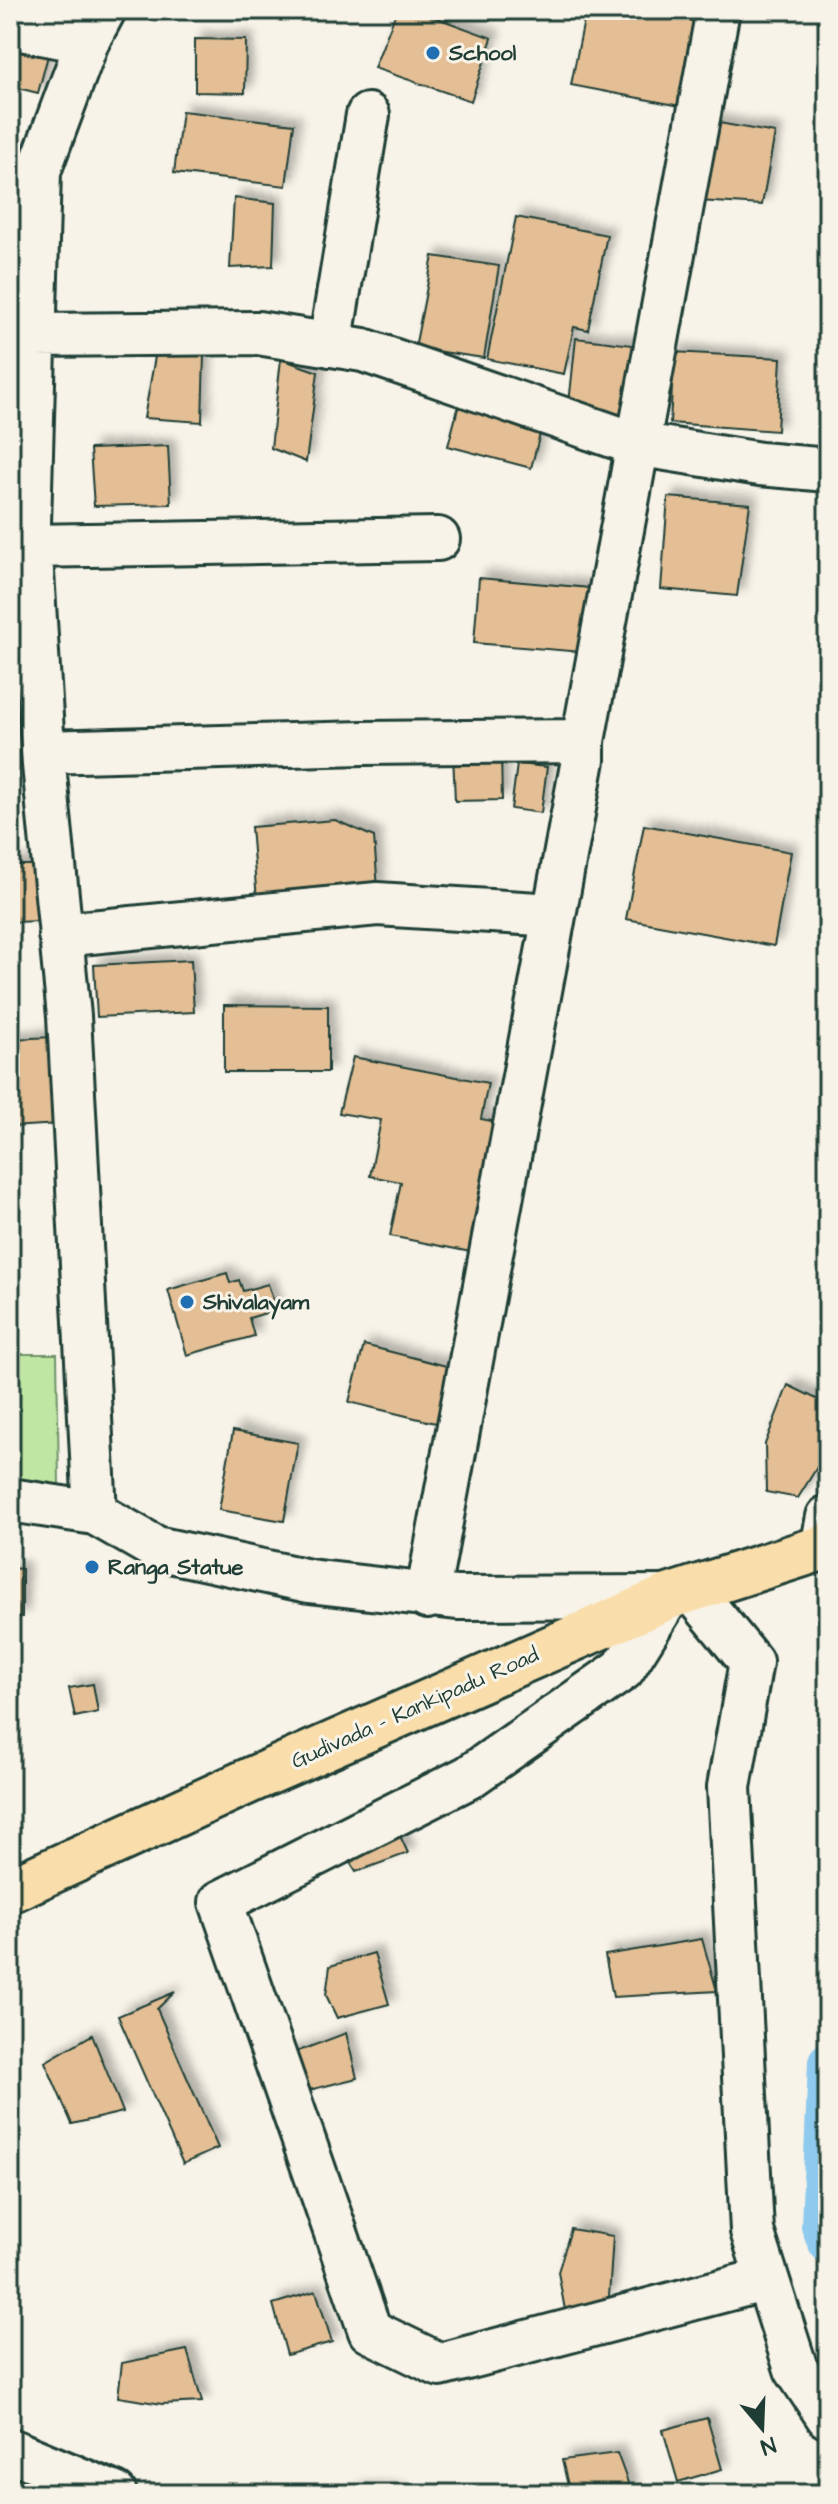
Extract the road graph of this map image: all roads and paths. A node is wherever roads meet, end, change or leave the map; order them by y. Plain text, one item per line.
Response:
1 (718, 10) edge
2 (95, 26) edge
3 (10, 27) edge
4 (368, 115) dead end
5 (24, 168) edge
6 (34, 335) junction
7 (330, 345) junction
8 (636, 444) junction
9 (828, 470) edge
10 (438, 539) dead end
11 (30, 546) junction
12 (25, 702) edge
13 (583, 741) junction
14 (43, 752) junction
15 (554, 915) junction
16 (60, 935) junction
17 (10, 1500) edge
18 (95, 1513) junction
19 (826, 1537) edge
20 (680, 1593) junction
21 (427, 1597) junction
22 (10, 1890) edge
23 (767, 2279) junction
24 (828, 2417) edge
25 (10, 2450) edge
26 (115, 2494) edge

1 - 8 street
2 - 3 street
2 - 5 street
4 - 7 street
5 - 6 street
6 - 7 street
6 - 11 street
7 - 8 street
8 - 9 street
8 - 13 street
10 - 11 street
11 - 12 street
12 - 14 street
13 - 14 street
13 - 15 street
14 - 16 street
15 - 16 street
15 - 21 street
16 - 18 street
17 - 18 street
18 - 21 street
19 - 20 main road, Gudivada - Kankipadu Road
20 - 21 street
20 - 22 main road, Gudivada - Kankipadu Road
20 - 23 street
20 - 23 street
23 - 24 street
25 - 26 street

